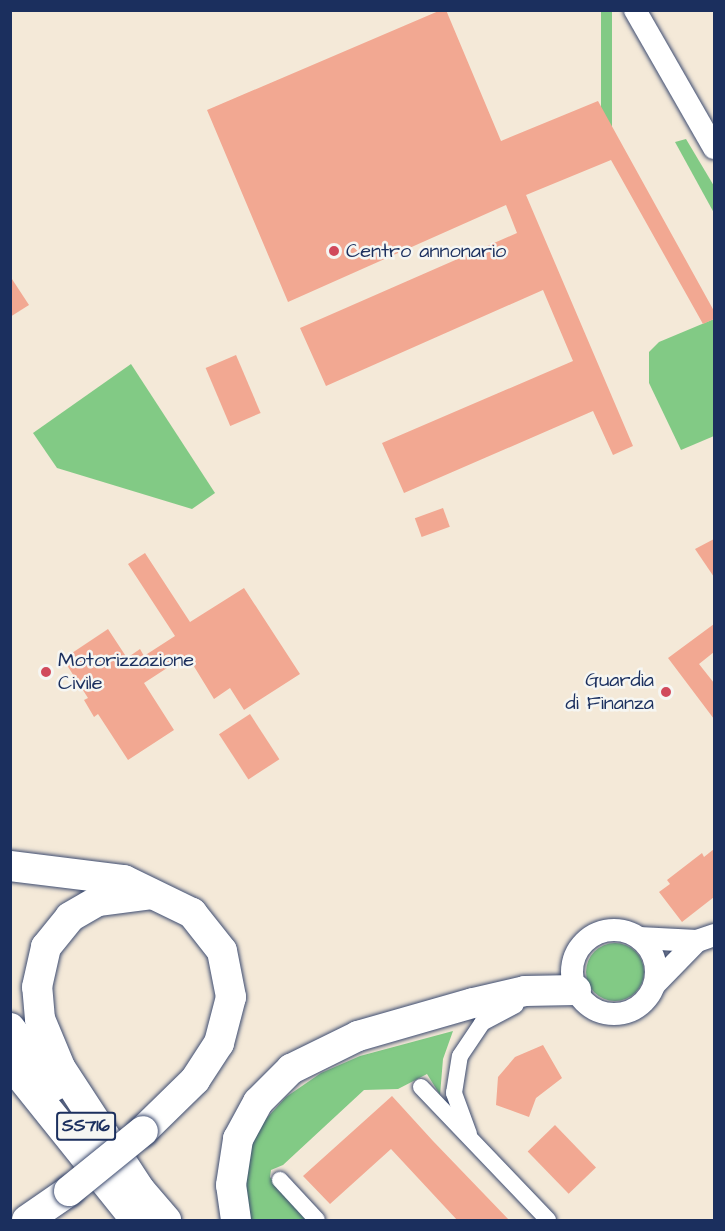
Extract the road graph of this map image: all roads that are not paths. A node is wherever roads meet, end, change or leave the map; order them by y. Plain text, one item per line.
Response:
1 (635, 10) edge
2 (714, 148) edge
3 (10, 866) edge
4 (154, 894) junction
5 (639, 938) junction
6 (706, 938) edge
7 (655, 984) junction
8 (579, 994) junction
9 (10, 1028) edge
10 (10, 1063) edge
11 (422, 1087) dead end
12 (469, 1134) junction
13 (280, 1180) dead end
14 (139, 1207) edge
15 (547, 1220) edge
16 (27, 1221) edge
17 (166, 1221) edge
18 (236, 1221) edge
19 (317, 1221) edge

1 - 2 street
3 - 4 highway
4 - 14 highway
4 - 16 highway, bridge
5 - 6 street
5 - 7 street
5 - 8 street
6 - 7 street
7 - 8 street
8 - 12 street
8 - 18 highway
9 - 14 highway, SS716
10 - 14 highway, SS716
11 - 12 street
12 - 15 street
13 - 19 street
14 - 17 highway, SS716

